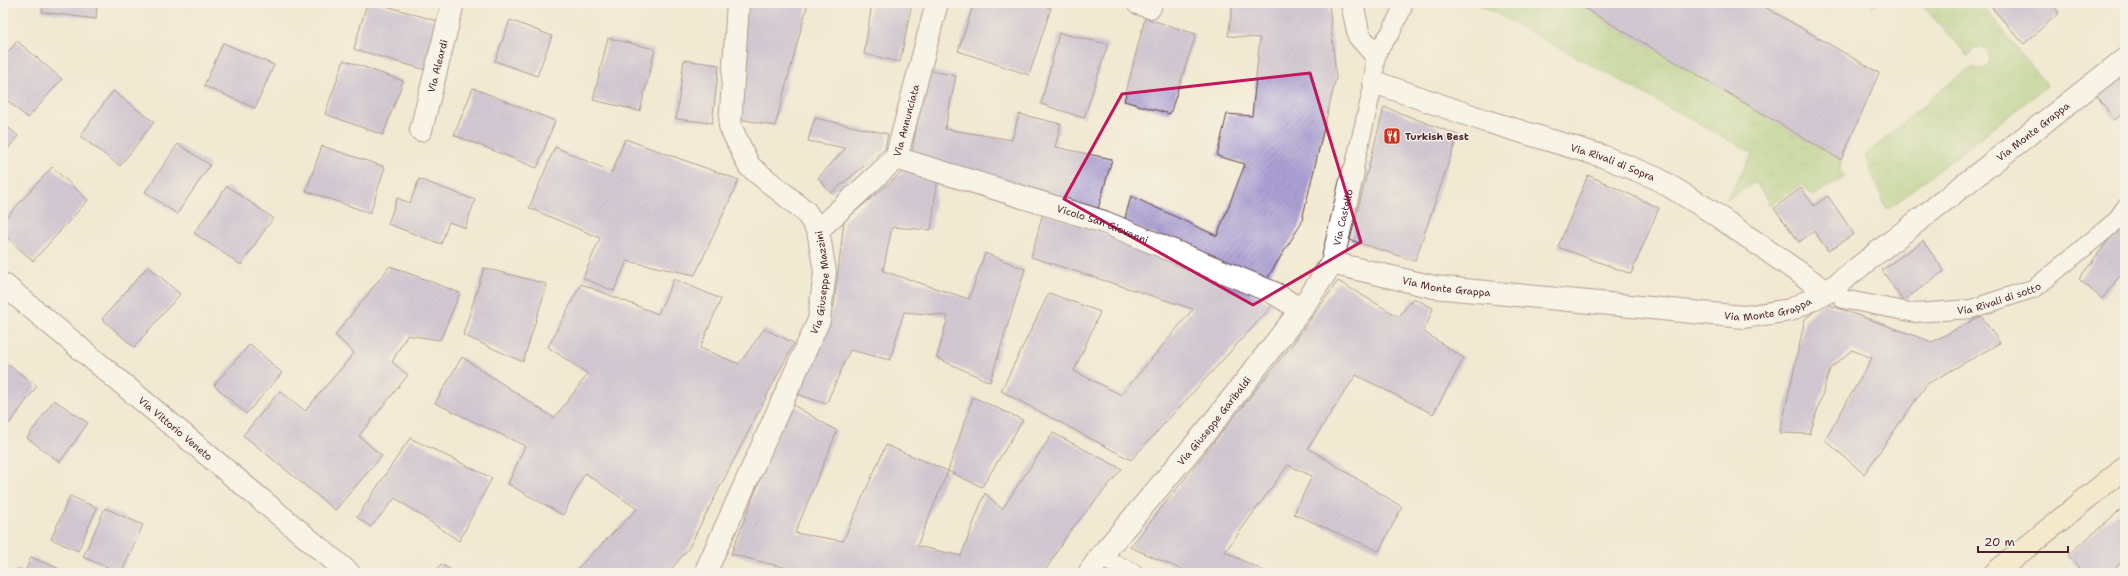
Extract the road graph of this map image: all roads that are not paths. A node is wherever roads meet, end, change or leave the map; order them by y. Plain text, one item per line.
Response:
1 (453, 3) edge
2 (738, 3) edge
3 (937, 3) edge
4 (1352, 3) edge
5 (1403, 3) edge
6 (1376, 54) junction
7 (2125, 59) edge
8 (1374, 82) junction
9 (421, 130) dead end
10 (896, 158) junction
11 (1353, 172) joint
12 (2125, 208) edge
13 (818, 230) junction
14 (1332, 263) junction
15 (3, 284) edge
16 (1835, 296) junction
17 (1302, 310) junction
18 (2125, 467) edge
19 (1094, 565) edge
20 (709, 572) edge
21 (2003, 572) edge
22 (349, 573) edge
23 (1134, 573) edge

1 - 9 street, Via Aleardi
2 - 13 street, Via Giuseppe Mazzini
3 - 10 street, Via Annunciata
4 - 6 street
5 - 6 lane
6 - 8 lane
7 - 16 street, Via Monte Grappa
8 - 11 lane
8 - 16 street, Via Rivali di Sopra
10 - 13 street, Via Annunciata
10 - 17 street, Vicolo San Giovanni
11 - 14 street, Via Castello
12 - 16 lane, Via Rivali di sotto
13 - 20 street, Via Giuseppe Mazzini
14 - 16 street, Via Monte Grappa
14 - 17 street, Via Giuseppe Garibaldi
15 - 22 street, Via Vittorio Veneto
17 - 19 street, Via Giuseppe Garibaldi
18 - 21 main road
19 - 23 lane

